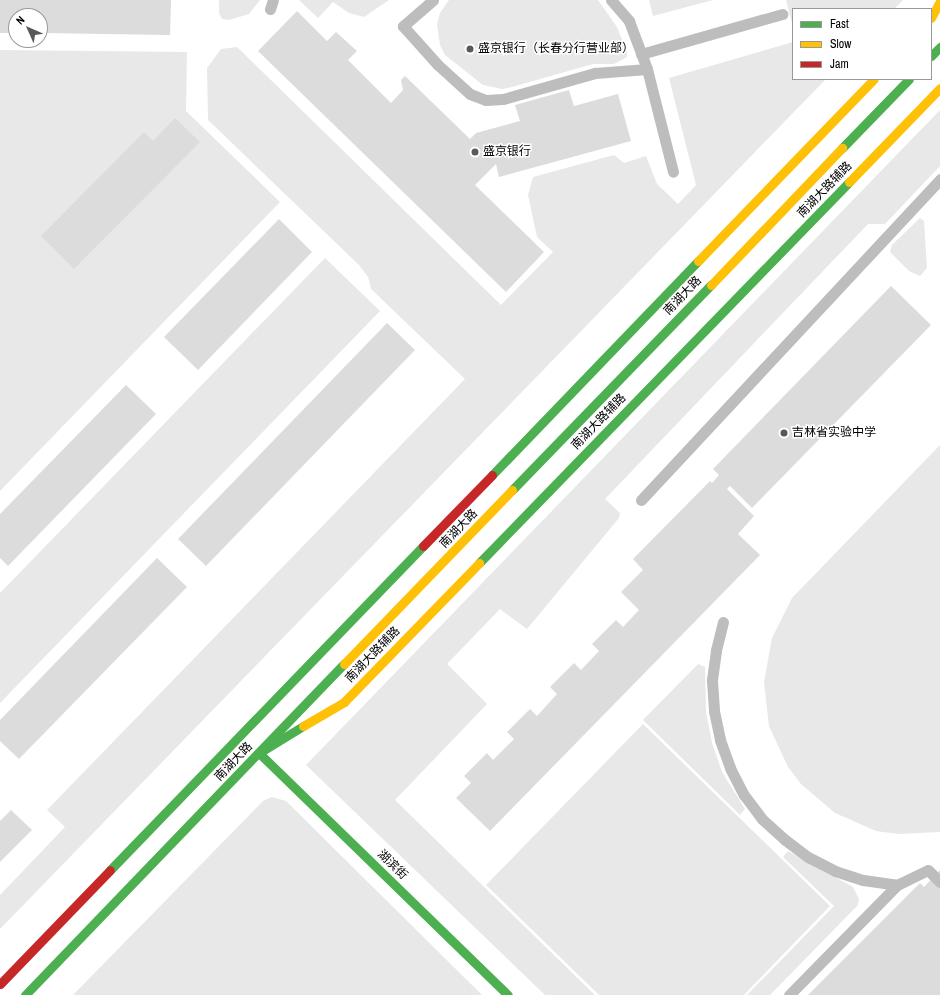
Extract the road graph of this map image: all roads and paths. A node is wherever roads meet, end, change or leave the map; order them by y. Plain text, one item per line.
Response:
1 (433, 0) edge
2 (611, 0) edge
3 (940, 2) edge
4 (940, 10) edge
5 (782, 14) dead end
6 (932, 17) edge
7 (932, 18) edge
8 (940, 47) edge
9 (641, 54) junction
10 (932, 55) edge
11 (647, 69) junction
12 (873, 80) edge
13 (908, 80) edge
14 (940, 88) edge
15 (673, 172) dead end
16 (940, 179) edge
17 (642, 500) dead end
18 (723, 622) dead end
19 (259, 753) junction
20 (940, 882) edge
21 (897, 885) junction
22 (0, 984) edge
23 (25, 995) edge
24 (508, 995) edge
25 (789, 995) edge

1 - 11 lane
2 - 9 lane
3 - 6 main road
4 - 7 main road
5 - 9 lane
8 - 10 main road
9 - 11 lane
11 - 15 lane
12 - 22 main road, 南湖大路
13 - 19 main road, 南湖大路
14 - 19 main road, 南湖大路辅路
16 - 17 lane
18 - 21 lane
19 - 23 main road, 南湖大路
19 - 24 main road, 湖滨街
20 - 21 lane
21 - 25 lane

